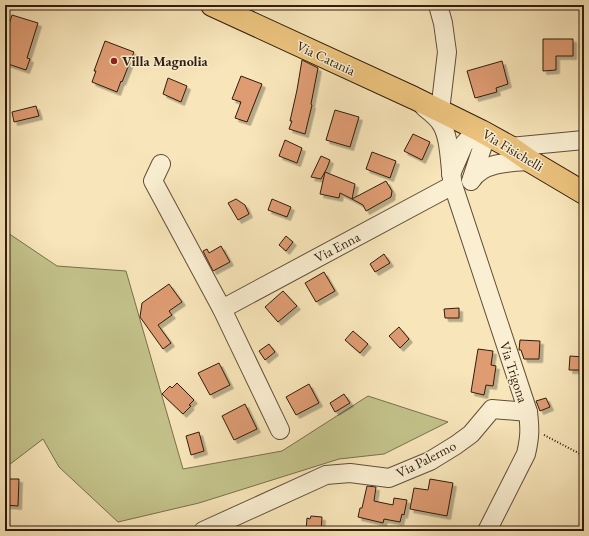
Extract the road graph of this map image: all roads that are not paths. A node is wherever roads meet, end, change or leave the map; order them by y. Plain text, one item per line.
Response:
1 (212, 5) edge
2 (438, 5) edge
3 (414, 98) junction
4 (440, 111) junction
5 (481, 131) junction
6 (584, 140) edge
7 (510, 147) junction
8 (530, 161) junction
9 (160, 164) dead end
10 (472, 178) junction
11 (452, 180) junction
12 (584, 193) edge
13 (460, 210) junction
14 (222, 309) junction
15 (529, 420) junction
16 (280, 430) dead end
17 (203, 531) edge
18 (487, 531) edge

1 - 3 main road, Via Catania
2 - 4 street
3 - 4 main road, Via Catania
3 - 11 street, Via Trigona
4 - 5 main road, Via Fisichelli
5 - 7 main road, Via Fisichelli
5 - 10 street
5 - 11 street
6 - 7 street
7 - 8 main road, Via Fisichelli
8 - 10 street
8 - 12 main road, Via Fisichelli
9 - 14 street
10 - 13 street
11 - 13 street, Via Trigona
11 - 14 street, Via Enna
13 - 15 street, Via Trigona
14 - 16 street
15 - 17 street, Via Palermo
15 - 18 street, Via Trigona

